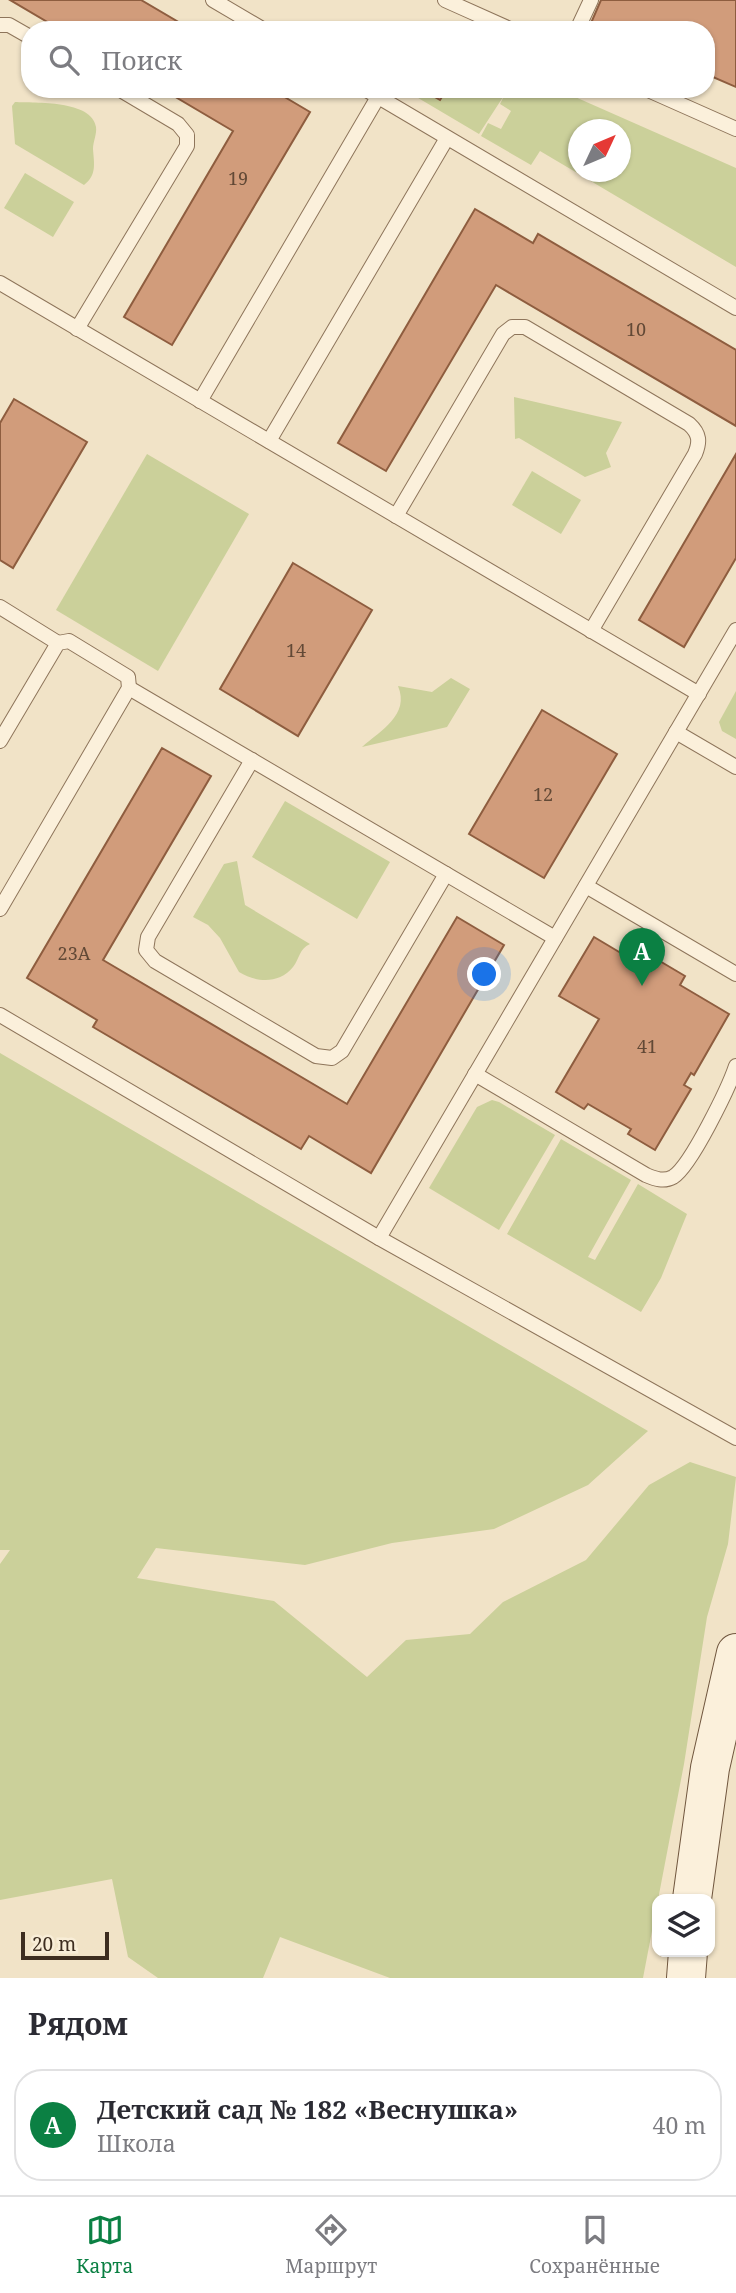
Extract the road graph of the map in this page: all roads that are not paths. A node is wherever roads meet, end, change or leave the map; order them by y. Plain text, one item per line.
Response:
1 (213, 0) edge
2 (445, 0) edge
3 (590, 0) edge
4 (249, 21) edge
5 (492, 21) edge
6 (581, 21) edge
7 (0, 25) edge
8 (21, 32) edge
9 (134, 98) edge
10 (377, 98) edge
11 (380, 98) edge
12 (666, 98) edge
13 (736, 129) edge
14 (447, 138) junction
15 (0, 283) edge
16 (736, 308) edge
17 (77, 328) junction
18 (200, 401) junction
19 (269, 441) junction
20 (396, 516) junction
21 (0, 607) edge
22 (736, 630) edge
23 (591, 631) junction
24 (58, 643) junction
25 (130, 688) junction
26 (699, 694) junction
27 (676, 732) junction
28 (0, 741) edge
29 (252, 760) junction
30 (736, 767) edge
31 (446, 874) junction
32 (586, 886) junction
33 (0, 909) edge
34 (555, 939) junction
35 (736, 974) edge
36 (0, 1014) edge
37 (736, 1066) edge
38 (475, 1074) junction
39 (379, 1238) junction
40 (736, 1438) edge
41 (736, 1653) edge
42 (693, 1894) edge
43 (688, 1957) edge
44 (686, 1978) edge

1 - 4 lane
2 - 5 lane
3 - 6 lane
7 - 8 lane
9 - 17 lane
10 - 18 lane
11 - 14 lane
12 - 13 lane
14 - 16 lane
14 - 19 lane
15 - 17 lane
17 - 18 lane
18 - 19 lane
19 - 20 lane
20 - 23 lane
20 - 23 lane
21 - 24 lane
22 - 26 lane
23 - 26 lane
24 - 25 lane
24 - 28 lane
25 - 29 lane
25 - 33 lane
26 - 27 lane
27 - 30 lane
27 - 32 lane
29 - 31 lane
29 - 31 lane
31 - 34 lane
32 - 34 lane
32 - 35 lane
34 - 38 lane
36 - 39 lane
37 - 38 lane
38 - 39 lane
39 - 40 lane
41 - 42 street
43 - 44 street

